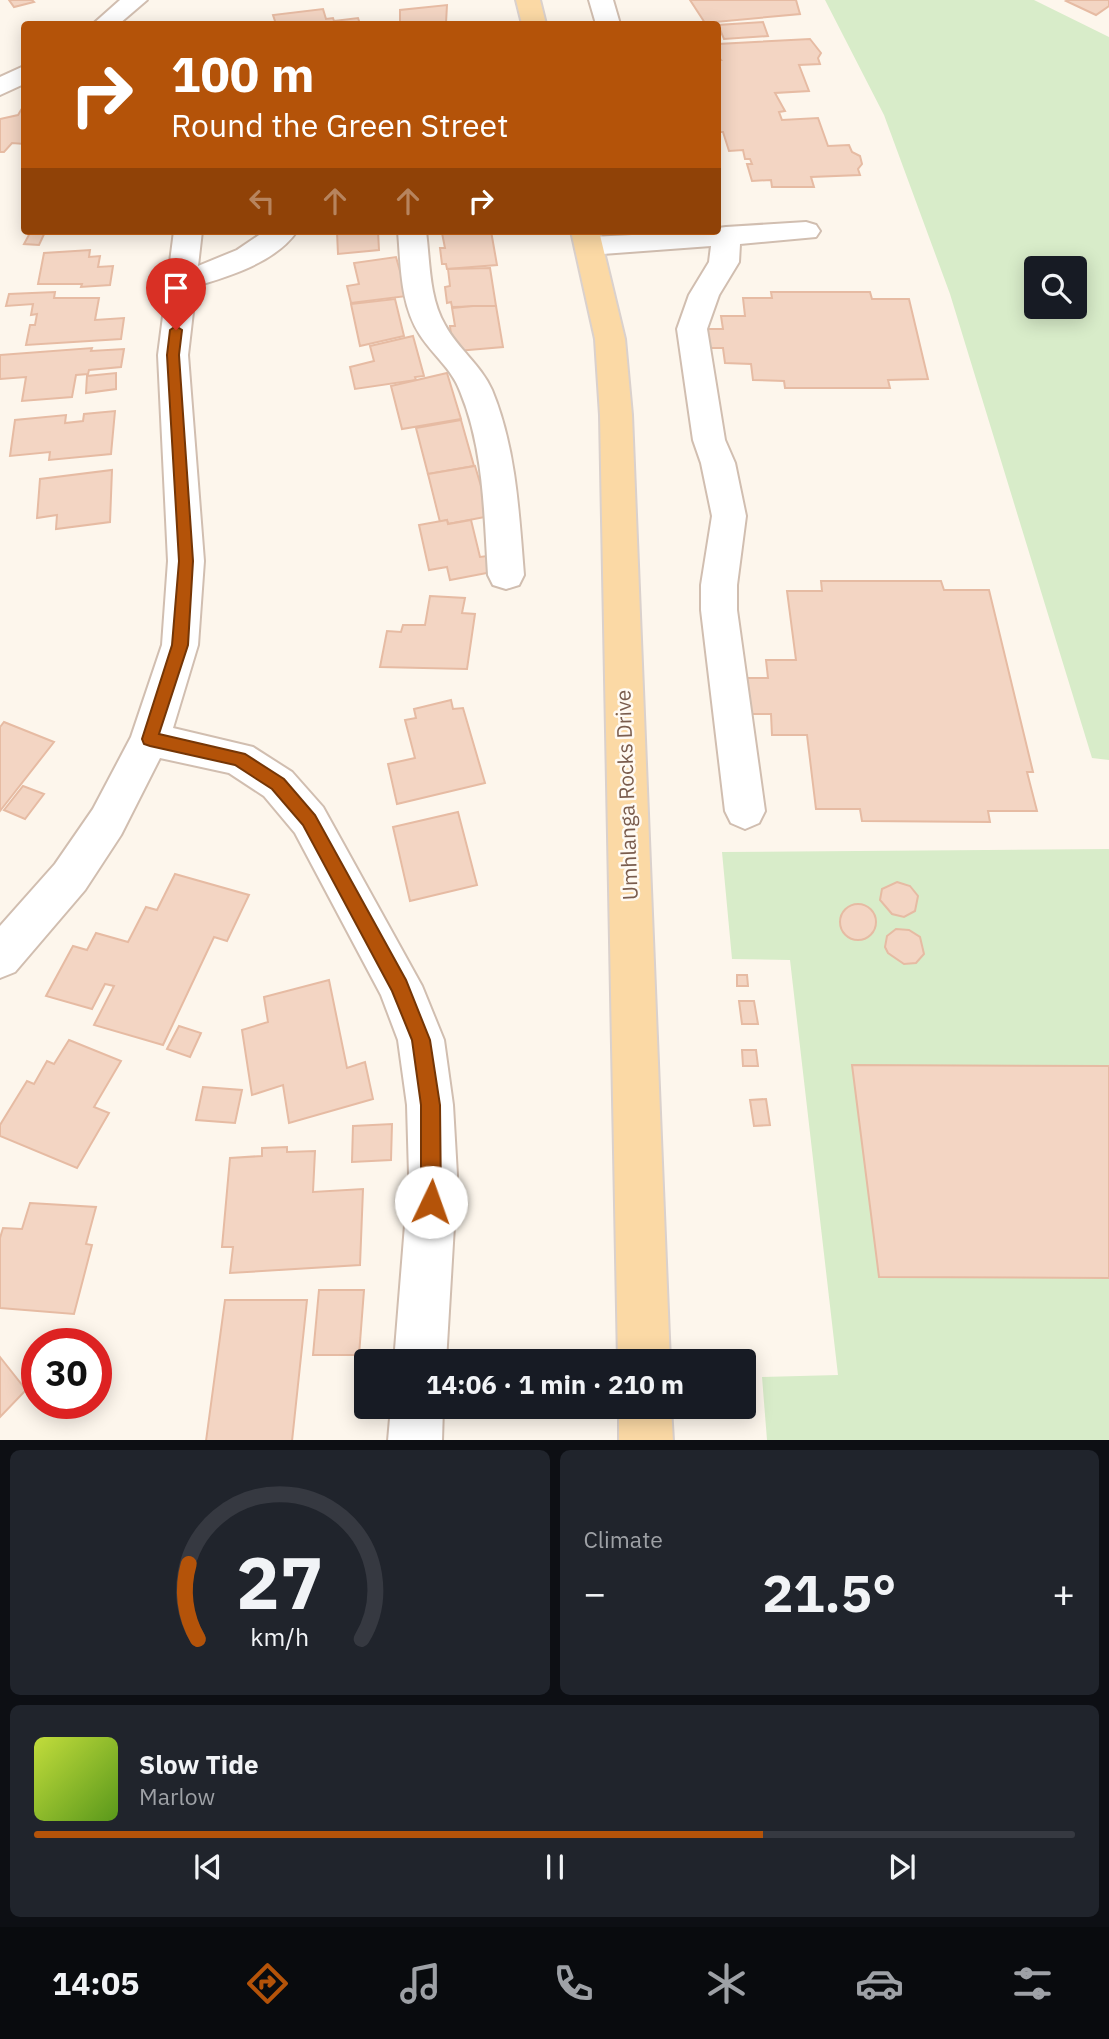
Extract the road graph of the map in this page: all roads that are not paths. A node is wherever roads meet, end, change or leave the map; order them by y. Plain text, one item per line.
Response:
1 (135, 0) edge
2 (528, 0) edge
3 (601, 0) edge
4 (106, 19) edge
5 (533, 21) edge
6 (607, 21) edge
7 (21, 76) edge
8 (0, 87) edge
9 (726, 230) edge
10 (806, 231) dead end
11 (188, 235) edge
12 (278, 235) edge
13 (412, 235) edge
14 (639, 235) edge
15 (587, 238) edge
16 (182, 280) junction
17 (506, 575) dead end
18 (150, 739) junction
19 (745, 811) dead end
20 (0, 958) edge
21 (421, 1349) edge
22 (644, 1349) edge
23 (416, 1419) edge
24 (645, 1419) edge
25 (415, 1440) edge
26 (646, 1440) edge

1 - 4 street
2 - 5 main road
3 - 6 street
7 - 8 street
9 - 10 street
9 - 19 street
11 - 16 street
12 - 16 street
13 - 17 street
14 - 15 street
15 - 22 main road, Umhlanga Rocks Drive
16 - 18 street
18 - 20 street
18 - 21 street
23 - 25 street
24 - 26 main road

